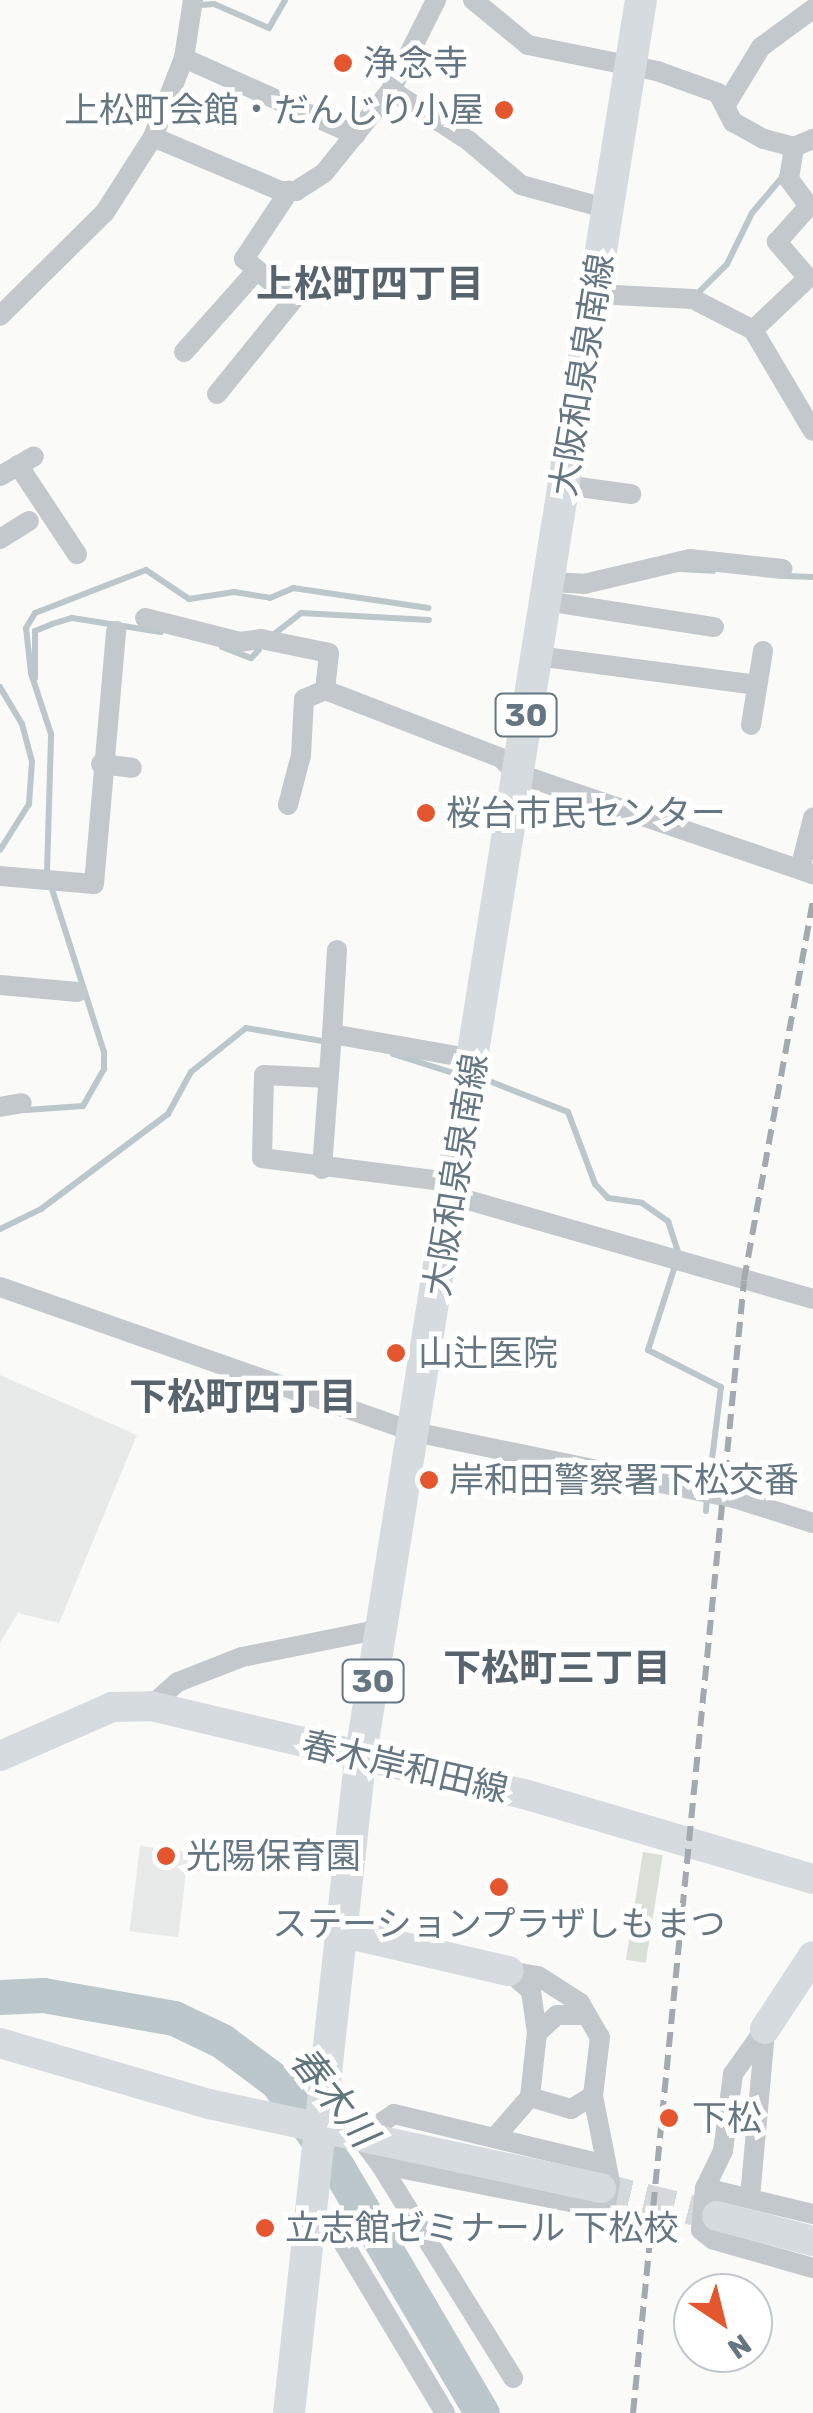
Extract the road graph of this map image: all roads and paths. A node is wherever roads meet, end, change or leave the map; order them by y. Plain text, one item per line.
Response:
1 (193, 0) edge
2 (436, 0) edge
3 (473, 0) edge
4 (641, 0) edge
5 (813, 4) edge
6 (184, 58) junction
7 (634, 67) junction
8 (391, 90) junction
9 (725, 106) junction
10 (356, 135) junction
11 (153, 137) junction
12 (804, 143) edge
13 (289, 191) junction
14 (608, 209) junction
15 (257, 270) junction
16 (595, 294) junction
17 (0, 316) edge
18 (753, 330) junction
19 (184, 352) dead end
20 (216, 394) dead end
21 (813, 431) edge
22 (17, 466) edge
23 (564, 485) junction
24 (631, 494) dead end
25 (30, 521) dead end
26 (0, 539) edge
27 (77, 554) dead end
28 (782, 569) dead end
29 (547, 591) junction
30 (145, 618) dead end
31 (714, 627) dead end
32 (116, 631) dead end
33 (763, 650) dead end
34 (536, 656) junction
35 (757, 685) junction
36 (326, 690) junction
37 (751, 726) dead end
38 (101, 764) junction
39 (132, 768) dead end
40 (516, 773) junction
41 (288, 805) dead end
42 (813, 818) edge
43 (806, 872) edge
44 (0, 876) edge
45 (337, 950) dead end
46 (0, 985) edge
47 (78, 992) dead end
48 (332, 1034) junction
49 (474, 1059) junction
50 (328, 1078) junction
51 (22, 1102) dead end
52 (0, 1107) edge
53 (322, 1168) junction
54 (455, 1190) junction
55 (0, 1287) edge
56 (813, 1299) edge
57 (414, 1432) junction
58 (813, 1523) edge
59 (381, 1630) junction
60 (151, 1706) junction
61 (0, 1756) edge
62 (360, 1760) junction
63 (813, 1879) edge
64 (344, 1933) junction
65 (813, 1956) edge
66 (509, 1971) junction
67 (586, 2015) junction
68 (765, 2029) junction
69 (537, 2033) junction
70 (0, 2043) edge
71 (733, 2074) junction
72 (759, 2078) junction
73 (530, 2096) junction
74 (594, 2096) junction
75 (339, 2126) junction
76 (496, 2135) junction
77 (726, 2138) junction
78 (752, 2143) junction
79 (380, 2164) junction
80 (603, 2176) junction
81 (705, 2188) junction
82 (750, 2197) junction
83 (314, 2209) junction
84 (813, 2214) edge
85 (716, 2216) tunnel mouth
86 (813, 2241) edge
87 (813, 2268) edge
88 (513, 2378) dead end
89 (289, 2413) edge
90 (445, 2413) edge

1 - 6 street
2 - 8 street
3 - 7 street
4 - 7 main road, 大阪和泉泉南線 / 30
5 - 9 street
6 - 10 street
6 - 11 street
7 - 9 street
7 - 14 main road, 大阪和泉泉南線 / 30
8 - 10 street
8 - 14 street
9 - 12 street
10 - 13 street
11 - 13 street
11 - 17 street
12 - 18 street
13 - 15 street
14 - 16 main road, 大阪和泉泉南線 / 30
15 - 19 street
15 - 20 street
16 - 18 street
16 - 23 main road, 大阪和泉泉南線 / 30
18 - 21 street
22 - 27 street
23 - 24 street
23 - 29 main road, 大阪和泉泉南線 / 30
25 - 26 street
28 - 29 street
29 - 31 street
29 - 34 main road, 大阪和泉泉南線 / 30
30 - 36 street
32 - 38 street
33 - 35 street
34 - 35 street
34 - 40 main road, 大阪和泉泉南線 / 30
35 - 37 street
36 - 40 street
36 - 41 street
38 - 39 street
38 - 44 street
40 - 43 street
40 - 49 main road, 大阪和泉泉南線 / 30
42 - 43 street
45 - 48 street
46 - 47 street
48 - 49 street
48 - 50 street
49 - 54 main road, 大阪和泉泉南線 / 30
50 - 53 street
50 - 53 street
51 - 52 street
53 - 54 street
54 - 56 street
54 - 57 main road, 大阪和泉泉南線 / 30
55 - 57 street
57 - 58 street
57 - 59 main road, 大阪和泉泉南線 / 30
59 - 60 street
59 - 62 main road, 大阪和泉泉南線 / 30
60 - 61 street, 春木岸和田線
60 - 62 street, 春木岸和田線
62 - 63 street, 春木岸和田線
62 - 64 main road, 大阪和泉泉南線 / 30
64 - 66 street
64 - 75 main road, 大阪和泉泉南線 / 30
65 - 68 street
66 - 67 street
66 - 69 street
67 - 69 street
67 - 74 street
68 - 71 street
68 - 72 street
69 - 73 street
70 - 75 street
71 - 72 street
71 - 77 street
72 - 78 street
73 - 74 street
73 - 76 street
74 - 80 street
75 - 76 street
75 - 79 street
75 - 80 street
75 - 83 main road, 大阪和泉泉南線 / 30
76 - 80 street
77 - 78 street
77 - 81 street
78 - 82 street
79 - 80 street
79 - 88 street
81 - 82 street
81 - 87 street
82 - 84 street
83 - 89 main road, 大阪和泉泉南線 / 30
83 - 90 street
85 - 86 street

